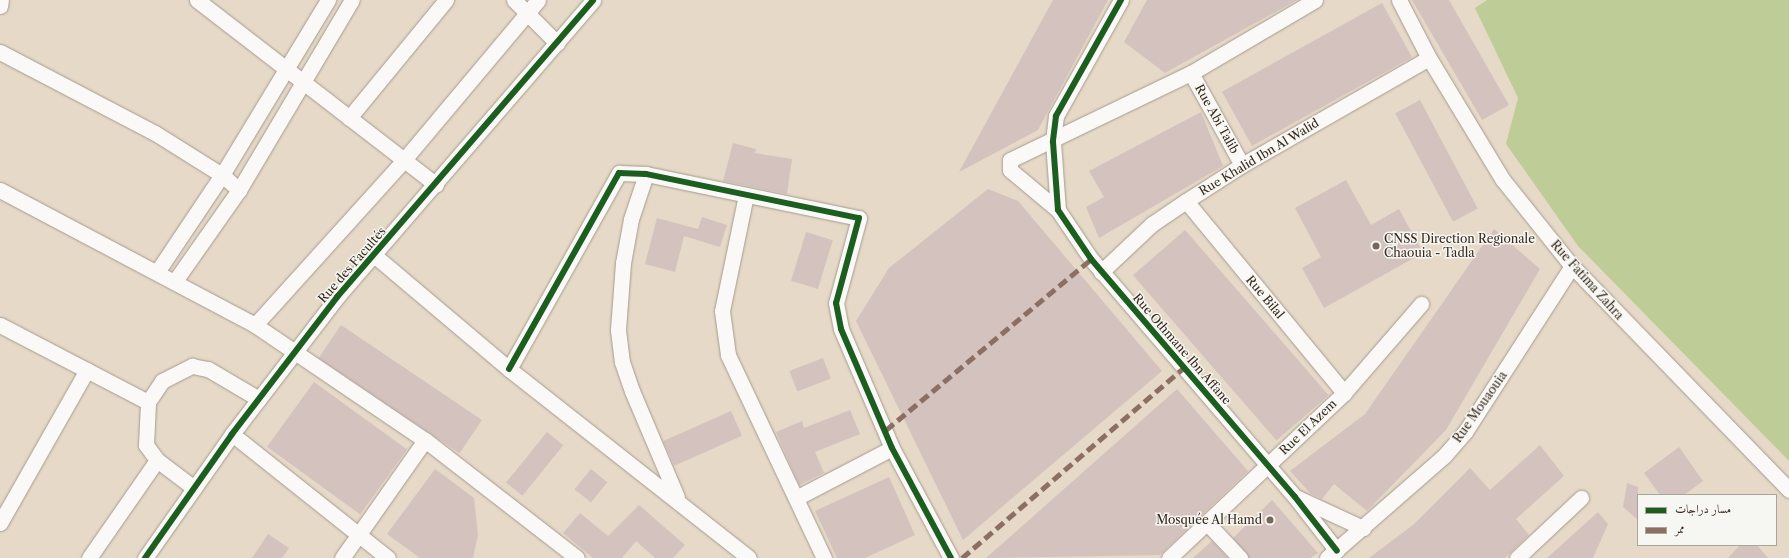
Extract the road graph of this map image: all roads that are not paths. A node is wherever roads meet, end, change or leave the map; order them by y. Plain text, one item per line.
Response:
1 (1, 0) edge
2 (197, 0) edge
3 (328, 0) edge
4 (352, 0) edge
5 (446, 0) edge
6 (514, 0) edge
7 (538, 0) edge
8 (594, 0) edge
9 (1121, 0) edge
10 (1315, 0) edge
11 (1399, 0) edge
12 (0, 6) edge
13 (527, 12) junction
14 (557, 43) junction
15 (0, 52) edge
16 (1429, 58) junction
17 (286, 71) junction
18 (1192, 73) junction
19 (304, 84) junction
20 (348, 118) junction
21 (1053, 142) junction
22 (403, 161) junction
23 (1242, 165) junction
24 (646, 174) junction
25 (222, 175) junction
26 (436, 185) junction
27 (0, 190) edge
28 (239, 190) junction
29 (746, 195) junction
30 (1186, 201) junction
31 (1058, 210) junction
32 (374, 255) junction
33 (1572, 266) junction
34 (157, 272) junction
35 (1101, 272) junction
36 (175, 281) junction
37 (1421, 304) dead end
38 (0, 325) edge
39 (255, 325) junction
40 (296, 350) junction
41 (509, 369) junction
42 (87, 370) junction
43 (1344, 393) junction
44 (259, 399) junction
45 (148, 402) junction
46 (232, 434) junction
47 (425, 440) junction
48 (892, 448) junction
49 (157, 460) junction
50 (1268, 466) junction
51 (194, 488) junction
52 (1789, 490) edge
53 (1295, 497) junction
54 (796, 498) junction
55 (1581, 498) dead end
56 (679, 500) junction
57 (0, 522) edge
58 (1208, 524) junction
59 (1363, 528) junction
60 (358, 534) junction
61 (1332, 555) edge
62 (746, 557) edge
63 (89, 558) edge
64 (144, 558) edge
65 (342, 558) edge
66 (388, 558) edge
67 (577, 558) edge
68 (824, 558) edge
69 (951, 558) edge
70 (1170, 558) edge
71 (1240, 558) edge
72 (1517, 558) edge

1 - 12 street
2 - 17 street
3 - 17 street
4 - 19 street
5 - 20 street
6 - 13 street
7 - 13 street
8 - 14 street, Rue des Facultés
9 - 21 street
10 - 18 street
11 - 16 street, Rue Fatima Zahra
13 - 14 street
13 - 22 street
14 - 26 street, Rue des Facultés
15 - 25 street
16 - 23 street, Rue Khalid Ibn Al Walid
16 - 33 street, Rue Fatima Zahra
17 - 19 street
17 - 25 street
18 - 21 street
18 - 23 street, Rue Abi Talib
19 - 20 street
19 - 28 street
20 - 22 street
21 - 31 street
21 - 31 street, Rue Othmane Ibn Affane
22 - 26 street
22 - 39 street
23 - 30 street, Rue Khalid Ibn Al Walid
24 - 29 street
24 - 41 street
24 - 56 street
25 - 28 street
25 - 34 street
26 - 32 street, Rue des Facultés
27 - 34 street
28 - 36 street
29 - 48 street
29 - 54 street
30 - 35 street, Rue Khalid Ibn Al Walid
30 - 43 street, Rue Bilal
31 - 35 street, Rue Othmane Ibn Affane
32 - 40 street, Rue des Facultés
32 - 41 street
33 - 52 street, Rue Fatima Zahra
33 - 59 street, Rue Mouaouia
34 - 36 street
35 - 50 street, Rue Othmane Ibn Affane
36 - 39 street
37 - 43 street, Rue El Azem
38 - 42 street
39 - 40 street
40 - 44 street, Rue des Facultés
40 - 47 street
41 - 56 street
42 - 45 street
42 - 57 street
43 - 50 street, Rue El Azem
44 - 45 street
44 - 46 street, Rue des Facultés
45 - 49 street
46 - 51 street, Rue des Facultés
46 - 60 street
47 - 60 street
47 - 67 street
48 - 54 street
48 - 69 street
49 - 51 street
49 - 63 street
50 - 53 street, Rue Othmane Ibn Affane
50 - 58 street, Rue El Azem
51 - 64 street, Rue des Facultés
53 - 59 street, Rue Othmane Ibn Affane
53 - 61 street, Rue Othmane Ibn Affane
54 - 68 street
55 - 72 street
56 - 62 street
58 - 70 street, Rue El Azem
58 - 71 street
59 - 61 street, Rue Mouaouia
60 - 65 street
60 - 66 street

